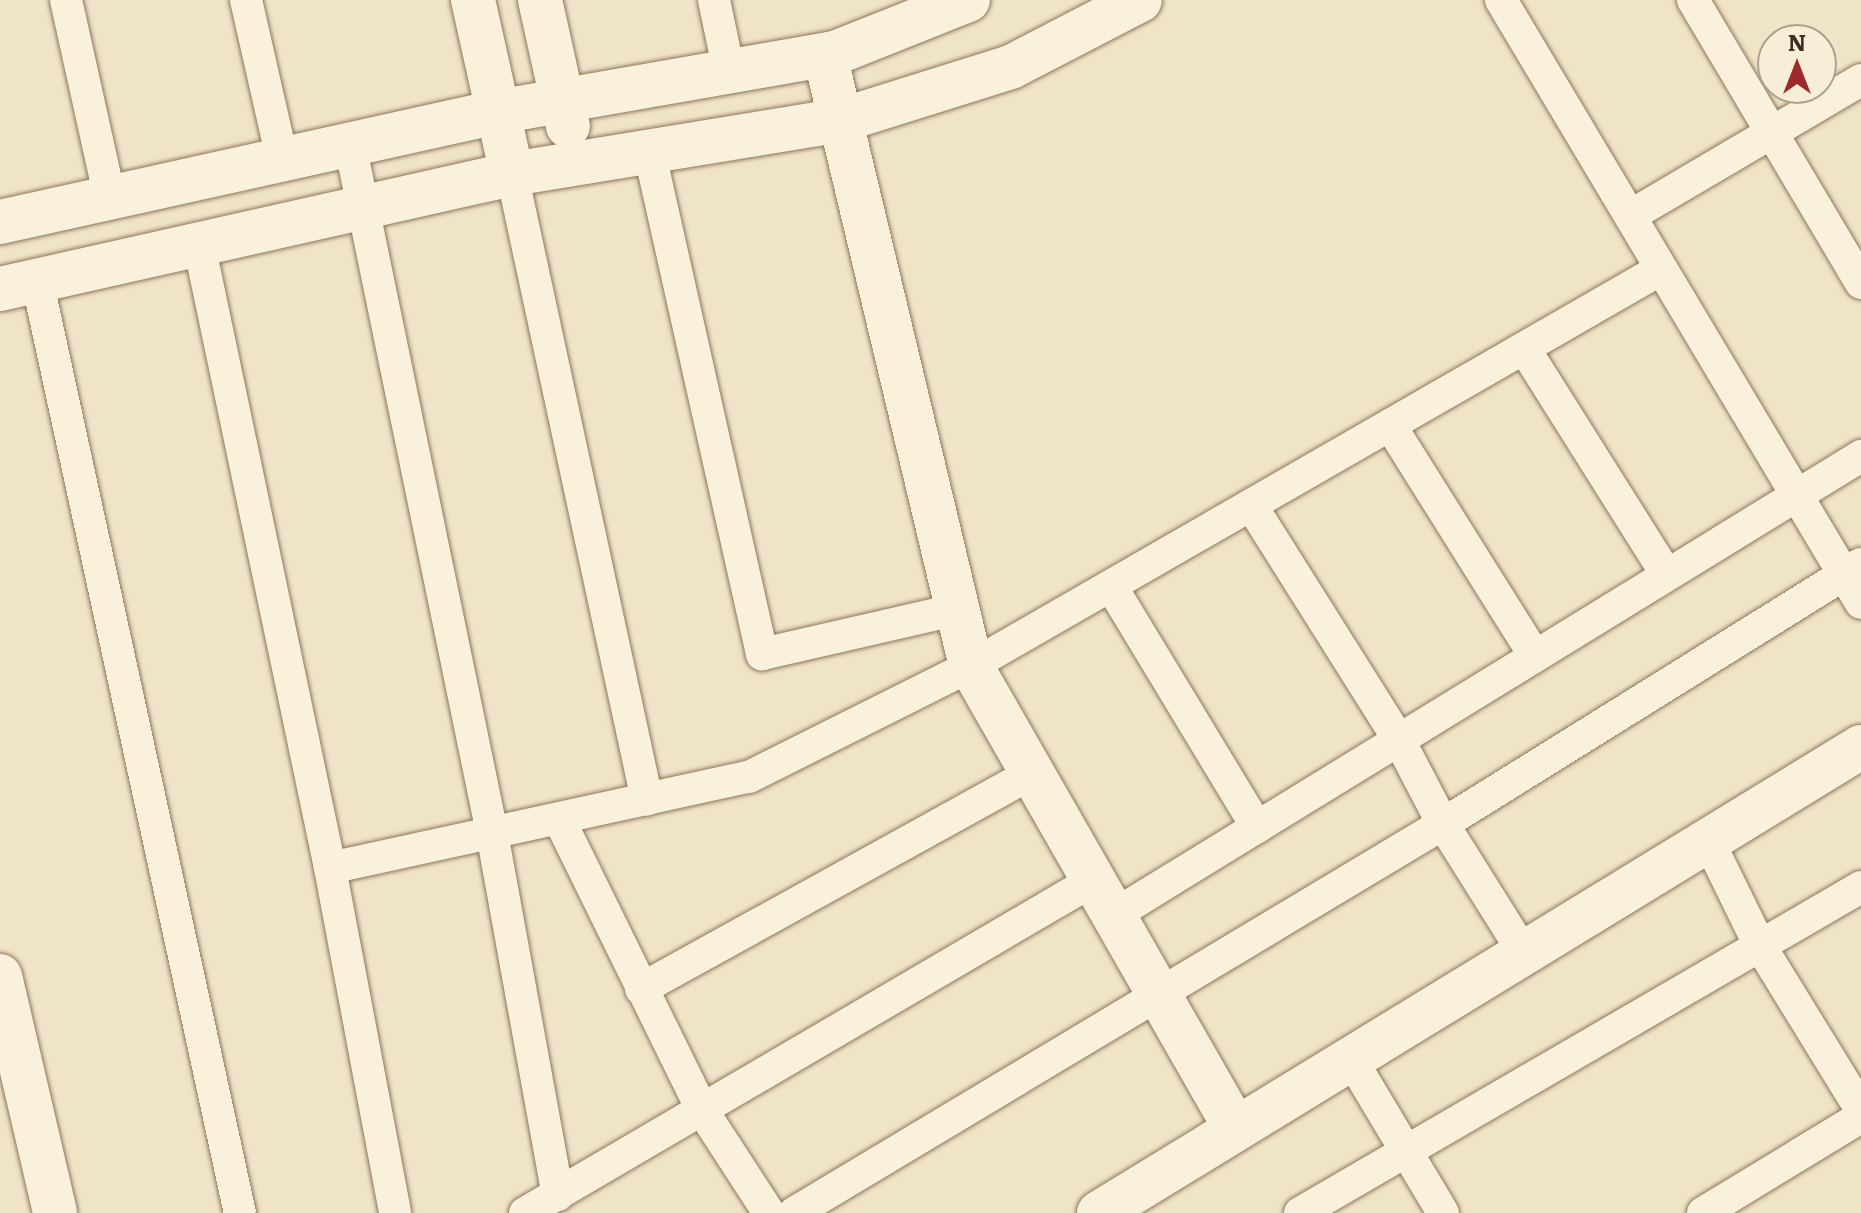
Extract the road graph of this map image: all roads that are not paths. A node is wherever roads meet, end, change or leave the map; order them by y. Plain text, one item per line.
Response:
1 (66, 0) edge
2 (246, 0) edge
3 (473, 0) edge
4 (540, 0) edge
5 (714, 0) edge
6 (968, 0) edge
7 (1140, 0) edge
8 (1501, 0) edge
9 (1693, 0) edge
10 (825, 55) junction
11 (729, 72) junction
12 (1861, 80) edge
13 (562, 100) junction
14 (497, 112) junction
15 (842, 120) junction
16 (1770, 131) junction
17 (350, 144) junction
18 (649, 150) junction
19 (282, 159) junction
20 (577, 162) junction
21 (512, 174) junction
22 (110, 198) junction
23 (366, 207) junction
24 (1630, 216) junction
25 (0, 222) edge
26 (199, 244) junction
27 (1661, 269) junction
28 (1861, 283) edge
29 (19, 285) edge
30 (1524, 348) junction
31 (1390, 425) junction
32 (1861, 456) edge
33 (1796, 495) junction
34 (1251, 505) junction
35 (1852, 570) edge
36 (1667, 575) junction
37 (1111, 586) junction
38 (1861, 603) edge
39 (958, 609) junction
40 (1535, 656) junction
41 (971, 666) junction
42 (1399, 740) junction
43 (1861, 747) edge
44 (1033, 773) junction
45 (647, 800) junction
46 (559, 819) junction
47 (1443, 824) junction
48 (1257, 827) junction
49 (492, 833) junction
50 (1708, 840) junction
51 (330, 868) junction
52 (1861, 887) edge
53 (1104, 898) junction
54 (1759, 944) junction
55 (1524, 953) junction
56 (0, 976) edge
57 (641, 989) junction
58 (1157, 994) junction
59 (1351, 1059) junction
60 (702, 1110) junction
61 (1861, 1110) edge
62 (1861, 1117) edge
63 (1236, 1129) junction
64 (1407, 1149) junction
65 (558, 1195) junction
66 (55, 1213) edge
67 (240, 1213) edge
68 (395, 1213) edge
69 (525, 1213) edge
70 (769, 1213) edge
71 (794, 1213) edge
72 (1099, 1213) edge
73 (1300, 1213) edge
74 (1443, 1213) edge
75 (1703, 1213) edge

1 - 22 street
2 - 19 street
3 - 14 street
4 - 13 street
5 - 11 street
6 - 10 street
7 - 15 street
8 - 24 street
9 - 16 street
10 - 11 street
10 - 15 street
11 - 13 street
12 - 16 street
13 - 14 street
13 - 20 street
14 - 17 street
14 - 21 street
15 - 18 street
15 - 39 street
16 - 24 street
16 - 28 street
17 - 19 street
17 - 23 street
18 - 20 street
18 - 39 street
19 - 22 street
20 - 21 street
21 - 23 street
21 - 45 street
22 - 25 street
23 - 26 street
23 - 49 street
24 - 27 street
26 - 29 street
26 - 51 street
27 - 30 street
27 - 33 street
29 - 67 street
30 - 31 street
30 - 36 street
31 - 34 street
31 - 40 street
32 - 33 street
33 - 35 street
33 - 36 street
34 - 37 street
34 - 42 street
35 - 38 street
35 - 47 street
36 - 40 street
37 - 41 street
37 - 48 street
39 - 41 street
40 - 42 street
41 - 44 street
41 - 45 street
42 - 47 street
42 - 48 street
43 - 50 street
44 - 53 street
44 - 57 street
45 - 46 street
46 - 49 street
46 - 57 street
47 - 55 street
47 - 58 street
48 - 53 street
49 - 51 street
49 - 65 street
50 - 54 street
50 - 55 street
51 - 68 street
52 - 54 street
53 - 58 street
53 - 60 street
54 - 61 street
54 - 64 street
55 - 59 street
56 - 66 street
57 - 60 street
58 - 63 street
58 - 71 street
59 - 63 street
59 - 64 street
60 - 65 street
60 - 70 street
62 - 75 street
63 - 72 street
64 - 73 street
64 - 74 street
65 - 69 street

